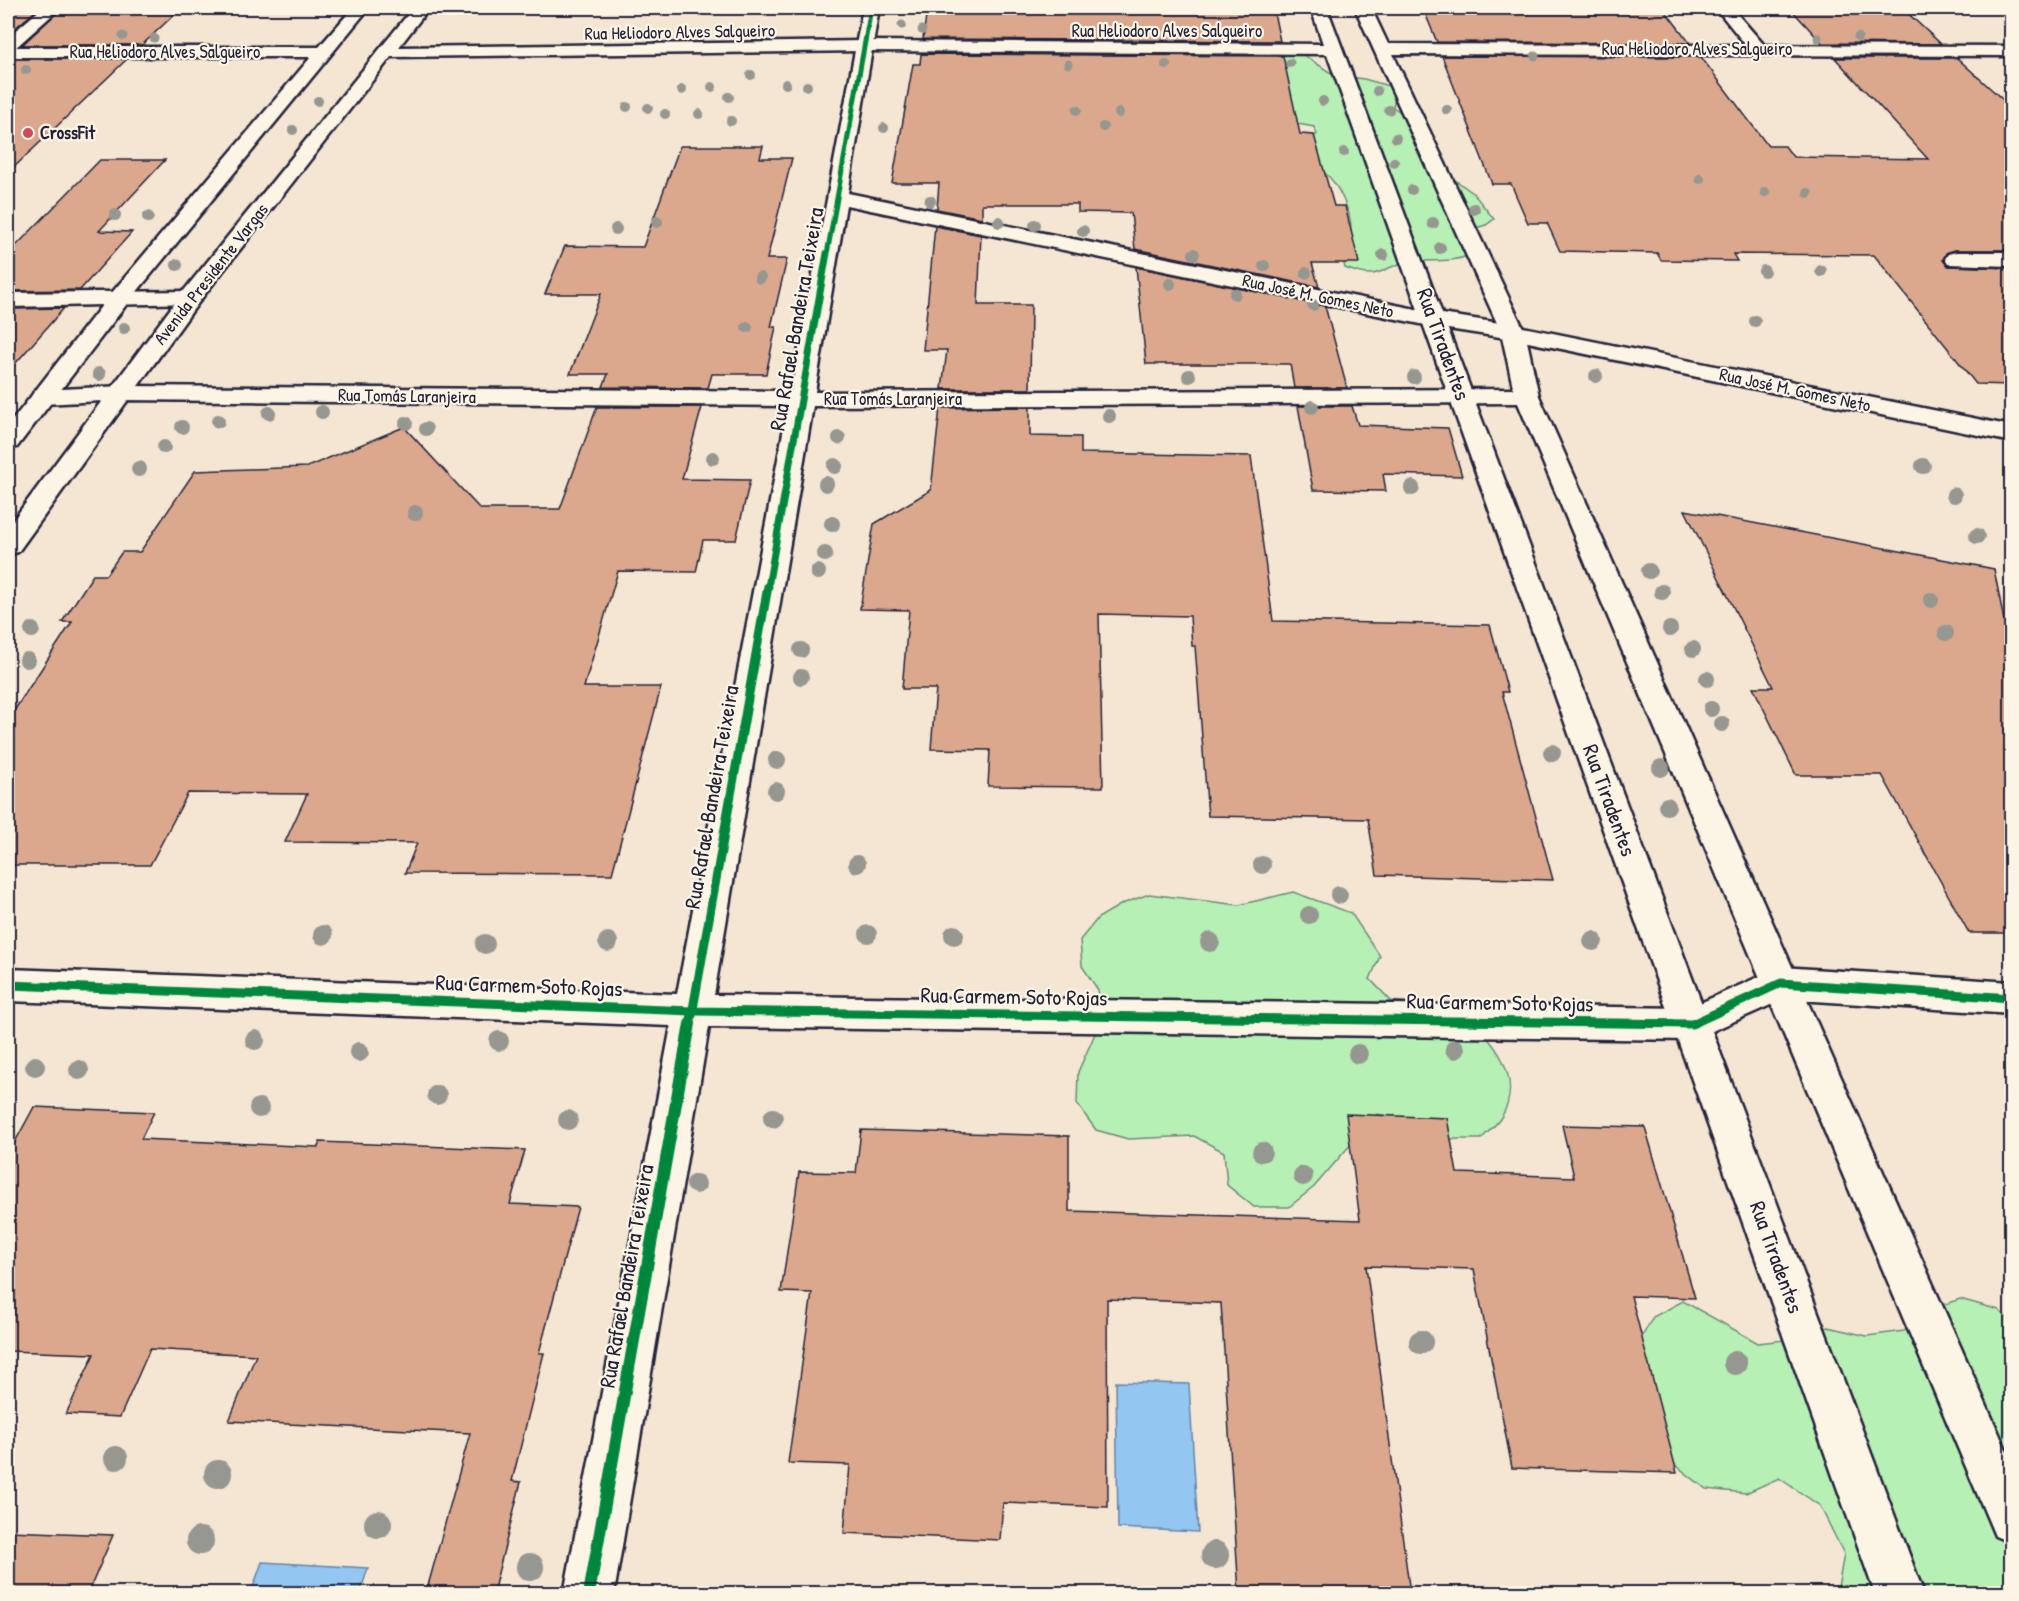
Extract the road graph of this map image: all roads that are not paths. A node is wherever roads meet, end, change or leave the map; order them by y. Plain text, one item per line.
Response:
1 (52, 8) edge
2 (361, 8) edge
3 (421, 8) edge
4 (871, 8) edge
5 (1319, 8) edge
6 (1363, 8) edge
7 (1724, 8) edge
8 (371, 44) junction
9 (8, 45) edge
10 (864, 46) junction
11 (1357, 48) junction
12 (1758, 49) junction
13 (2012, 51) edge
14 (8, 52) edge
15 (335, 61) junction
16 (838, 196) junction
17 (1956, 259) dead end
18 (2012, 259) edge
19 (190, 298) junction
20 (8, 300) edge
21 (118, 300) junction
22 (1435, 320) junction
23 (1513, 332) junction
24 (122, 393) junction
25 (1462, 396) junction
26 (1527, 396) junction
27 (43, 397) junction
28 (801, 399) junction
29 (2012, 434) edge
30 (8, 442) edge
31 (8, 546) edge
32 (1781, 983) junction
33 (8, 985) edge
34 (2012, 998) edge
35 (693, 1011) junction
36 (1692, 1024) junction
37 (2012, 1520) edge
38 (589, 1593) edge
39 (1900, 1593) edge

1 - 9 main road
2 - 15 main road
3 - 8 main road, Avenida Presidente Vargas
4 - 10 main road, Rua Rafael Bandeira Teixeira
5 - 11 main road, Rua Tiradentes
6 - 11 main road, Rua Tiradentes
7 - 12 main road
8 - 10 main road, Rua Heliodoro Alves Salgueiro
8 - 15 main road
8 - 15 main road
8 - 19 main road, Avenida Presidente Vargas
10 - 11 main road, Rua Heliodoro Alves Salgueiro
10 - 16 main road, Rua Rafael Bandeira Teixeira
11 - 12 main road, Rua Heliodoro Alves Salgueiro
11 - 22 main road, Rua Tiradentes
11 - 23 main road, Rua Tiradentes
12 - 13 main road, Rua Heliodoro Alves Salgueiro
14 - 15 main road, Rua Heliodoro Alves Salgueiro
15 - 21 main road
16 - 22 main road, Rua José M. Gomes Neto
16 - 28 main road, Rua Rafael Bandeira Teixeira
17 - 18 main road
19 - 21 main road
19 - 24 main road, Avenida Presidente Vargas
20 - 21 main road
21 - 27 main road
22 - 23 main road, Rua José M. Gomes Neto
22 - 25 main road, Rua Tiradentes
23 - 26 main road, Rua Tiradentes
23 - 29 main road, Rua José M. Gomes Neto
24 - 27 main road, Rua Tomás Laranjeira
24 - 28 main road, Rua Tomás Laranjeira
24 - 31 main road, Avenida Presidente Vargas
25 - 26 main road, Rua Tomás Laranjeira
25 - 28 main road, Rua Tomás Laranjeira
25 - 36 main road, Rua Tiradentes
26 - 32 main road, Rua Tiradentes
27 - 30 main road
28 - 35 main road, Rua Rafael Bandeira Teixeira
32 - 34 main road, Rua Carmem Soto Rojas
32 - 36 main road, Rua Carmem Soto Rojas
32 - 37 main road, Rua Tiradentes
33 - 35 main road, Rua Carmem Soto Rojas
35 - 36 main road, Rua Carmem Soto Rojas
35 - 38 main road, Rua Rafael Bandeira Teixeira
36 - 39 main road, Rua Tiradentes

